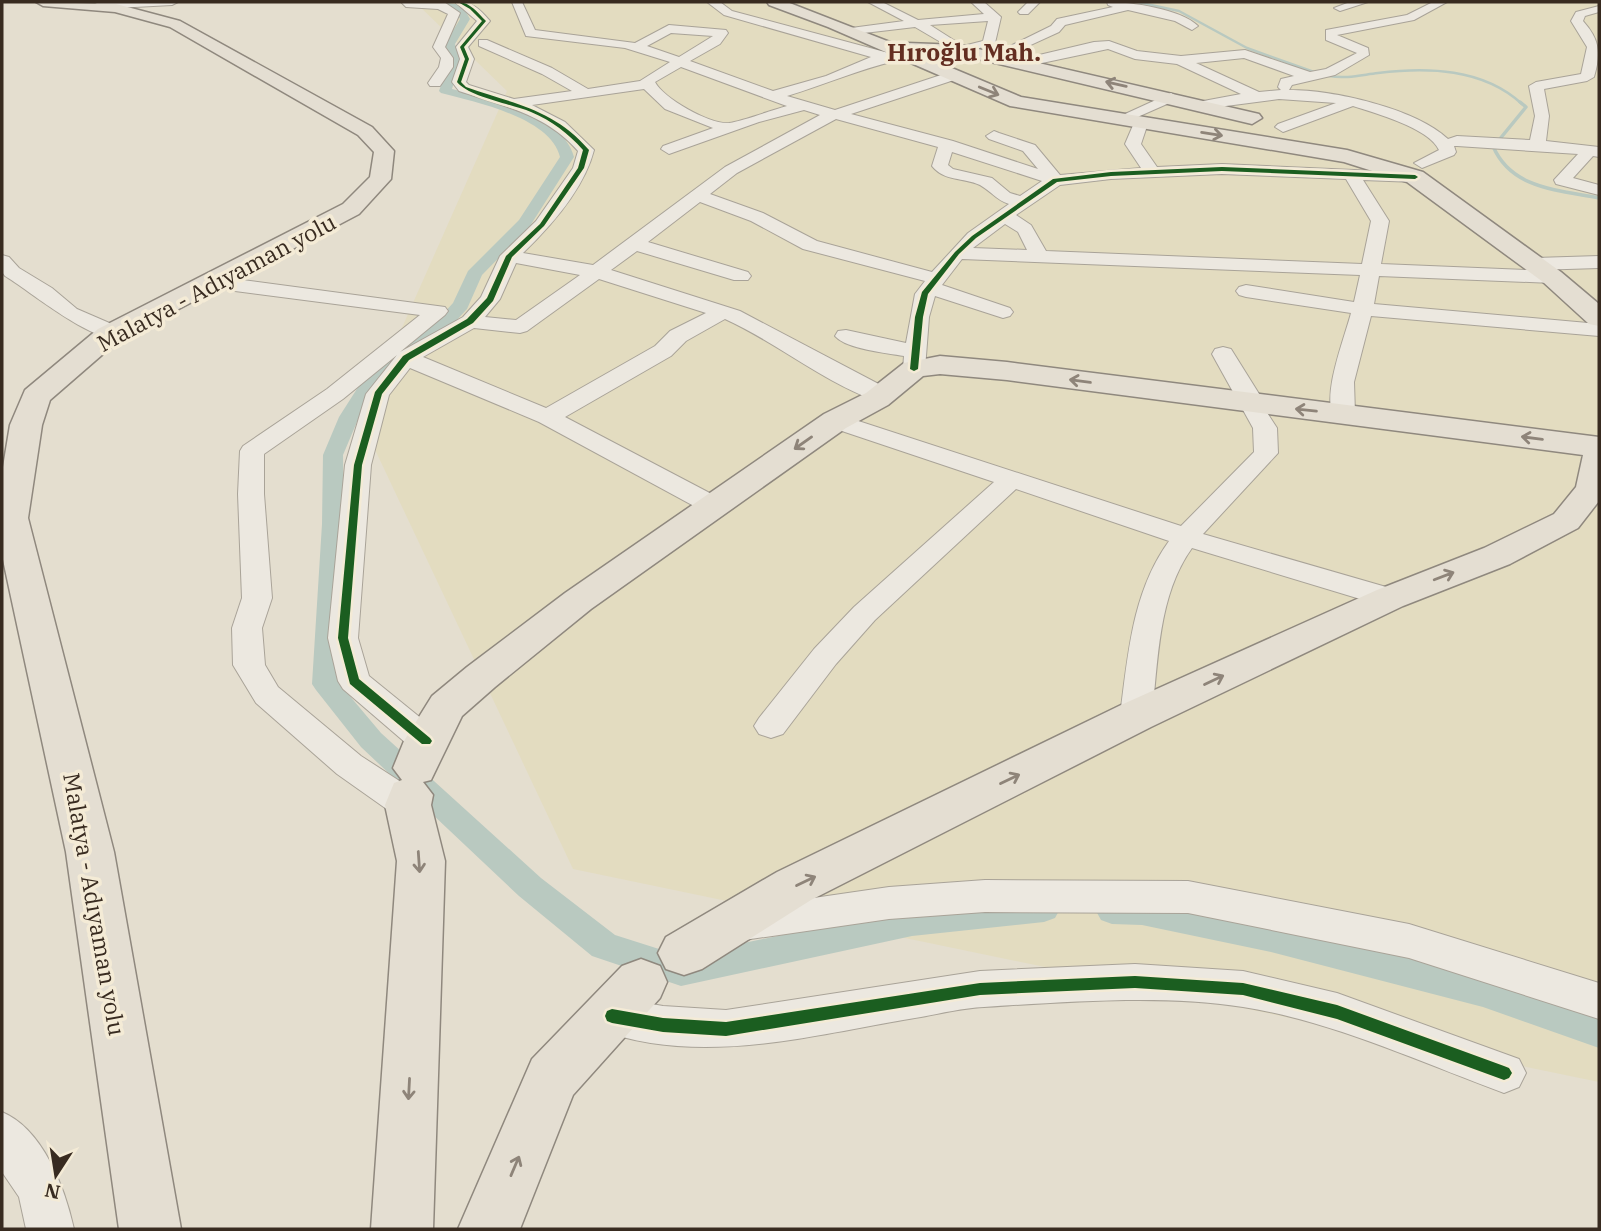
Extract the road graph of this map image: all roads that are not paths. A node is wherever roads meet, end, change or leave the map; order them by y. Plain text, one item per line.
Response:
1 (43, 2) edge
2 (172, 2) edge
3 (406, 2) edge
4 (517, 2) edge
5 (713, 2) edge
6 (774, 2) edge
7 (874, 2) edge
8 (977, 2) edge
9 (1034, 2) edge
10 (1107, 2) edge
11 (1362, 2) edge
12 (1441, 2) edge
13 (454, 3) edge
14 (103, 4) edge
15 (1130, 6) junction
16 (1340, 8) dead end
17 (1599, 9) edge
18 (1024, 12) dead end
19 (995, 17) junction
20 (916, 23) junction
21 (1192, 26) dead end
22 (796, 32) junction
23 (827, 33) junction
24 (855, 34) junction
25 (519, 36) junction
26 (812, 36) junction
27 (472, 45) junction
28 (636, 47) junction
29 (961, 50) junction
30 (1008, 50) dead end
31 (885, 52) junction
32 (1180, 60) junction
33 (680, 62) junction
34 (1023, 63) junction
35 (946, 73) junction
36 (1310, 77) junction
37 (435, 83) dead end
38 (649, 84) junction
39 (584, 92) junction
40 (1284, 93) junction
41 (773, 96) junction
42 (1256, 96) junction
43 (1171, 97) junction
44 (1355, 100) junction
45 (510, 104) junction
46 (1203, 105) junction
47 (805, 106) junction
48 (838, 114) junction
49 (1119, 120) junction
50 (1141, 123) junction
51 (1283, 127) junction
52 (727, 128) junction
53 (994, 136) dead end
54 (947, 144) junction
55 (1445, 144) junction
56 (1537, 146) junction
57 (669, 149) dead end
58 (1595, 151) edge
59 (1388, 162) junction
60 (1418, 170) junction
61 (1152, 172) junction
62 (1352, 175) junction
63 (1055, 180) junction
64 (1599, 190) edge
65 (698, 195) junction
66 (1021, 202) junction
67 (1004, 215) junction
68 (635, 244) junction
69 (957, 253) junction
70 (509, 256) junction
71 (1040, 257) junction
72 (2, 261) edge
73 (1599, 262) edge
74 (1550, 268) junction
75 (1334, 269) junction
76 (1370, 270) junction
77 (597, 272) junction
78 (741, 276) dead end
79 (1599, 278) edge
80 (212, 282) junction
81 (934, 283) junction
82 (1246, 291) dead end
83 (1300, 299) junction
84 (1363, 309) junction
85 (723, 312) junction
86 (1003, 312) dead end
87 (1599, 318) edge
88 (470, 321) junction
89 (1599, 330) edge
90 (113, 333) junction
91 (846, 336) dead end
92 (1223, 354) dead end
93 (406, 358) junction
94 (915, 360) junction
95 (882, 395) junction
96 (1252, 404) junction
97 (1343, 414) junction
98 (547, 417) junction
99 (835, 421) junction
100 (1599, 447) edge
101 (1599, 455) edge
102 (1010, 480) junction
103 (714, 506) junction
104 (1186, 536) junction
105 (1390, 597) junction
106 (1136, 716) junction
107 (771, 726) dead end
108 (415, 777) junction
109 (729, 926) junction
110 (646, 984) junction
111 (1599, 1001) edge
112 (1504, 1073) dead end
113 (2, 1133) edge
114 (40, 1215) edge
115 (150, 1229) edge
116 (402, 1229) edge
117 (489, 1229) edge

1 - 14 main road, Malatya - Adıyaman yolu
2 - 14 street
3 - 13 street
4 - 25 street
5 - 22 street
6 - 24 main road
7 - 20 street
8 - 19 street
9 - 18 street
10 - 15 street
11 - 16 street
12 - 36 street
13 - 27 street
13 - 37 street
14 - 80 main road, Malatya - Adıyaman yolu
15 - 21 street
15 - 30 street
17 - 56 street
19 - 20 street
19 - 29 street
20 - 24 street
20 - 29 street
22 - 23 street
22 - 26 street
23 - 24 street
23 - 26 street
24 - 31 main road
25 - 27 street
25 - 28 street
26 - 31 street
27 - 39 street
27 - 45 street
28 - 33 street
28 - 33 street
29 - 31 main road
29 - 34 main road
31 - 35 main road
31 - 41 street
32 - 34 street
32 - 36 street
32 - 42 street
33 - 38 street
33 - 41 street
43 -> 34 main road
35 - 48 street
35 -> 49 main road
36 - 40 street
38 - 39 street
38 - 52 street
39 - 45 street
40 - 42 street
40 - 44 street
41 - 47 street
42 - 46 street
43 - 46 main road
43 - 49 street
44 - 51 street
44 - 55 street
45 - 70 street
46 - 51 main road
47 - 48 street
47 - 52 street
48 - 54 street
48 - 65 street
49 - 50 main road
50 -> 59 main road
50 - 61 street
51 - 59 main road
52 - 57 street
53 - 63 street
54 - 63 street
54 - 66 street
55 - 56 street
55 - 60 street
56 - 58 street
58 - 64 street
59 - 60 main road
60 - 62 street
60 - 74 main road
61 - 62 street
61 - 63 street
62 - 76 street
63 - 66 street
65 - 68 street
65 - 81 street
66 - 67 street
67 - 69 street
67 - 71 street
68 - 77 street
68 - 78 street
69 - 71 street
69 - 81 street
70 - 77 street
70 - 88 street
71 - 75 street
72 - 90 street
73 - 74 street
74 - 76 street
74 - 79 street
74 - 87 main road
75 - 76 street
75 - 83 street
76 - 84 street
77 - 85 street
77 - 88 street
80 - 90 main road, Malatya - Adıyaman yolu
80 - 108 street
81 - 86 street
81 - 94 street
82 - 83 street
83 - 84 street
84 - 89 street
84 - 97 street
85 - 95 street
85 - 98 street
88 - 93 street
90 - 115 main road, Malatya - Adıyaman yolu
91 - 94 street
92 - 96 street
93 - 98 street
93 - 108 street
94 - 95 main road
96 -> 94 main road
95 - 99 main road
97 -> 96 main road
96 - 104 street
100 -> 97 main road
98 - 103 street
99 - 102 street
99 -> 103 main road
105 -> 101 main road
102 - 104 street
102 - 107 street
103 - 108 main road
104 - 105 street
104 - 106 street
106 -> 105 main road
109 -> 106 main road
108 -> 116 main road
109 - 110 main road
109 - 111 street
110 - 112 street
117 -> 110 main road
113 - 114 street

